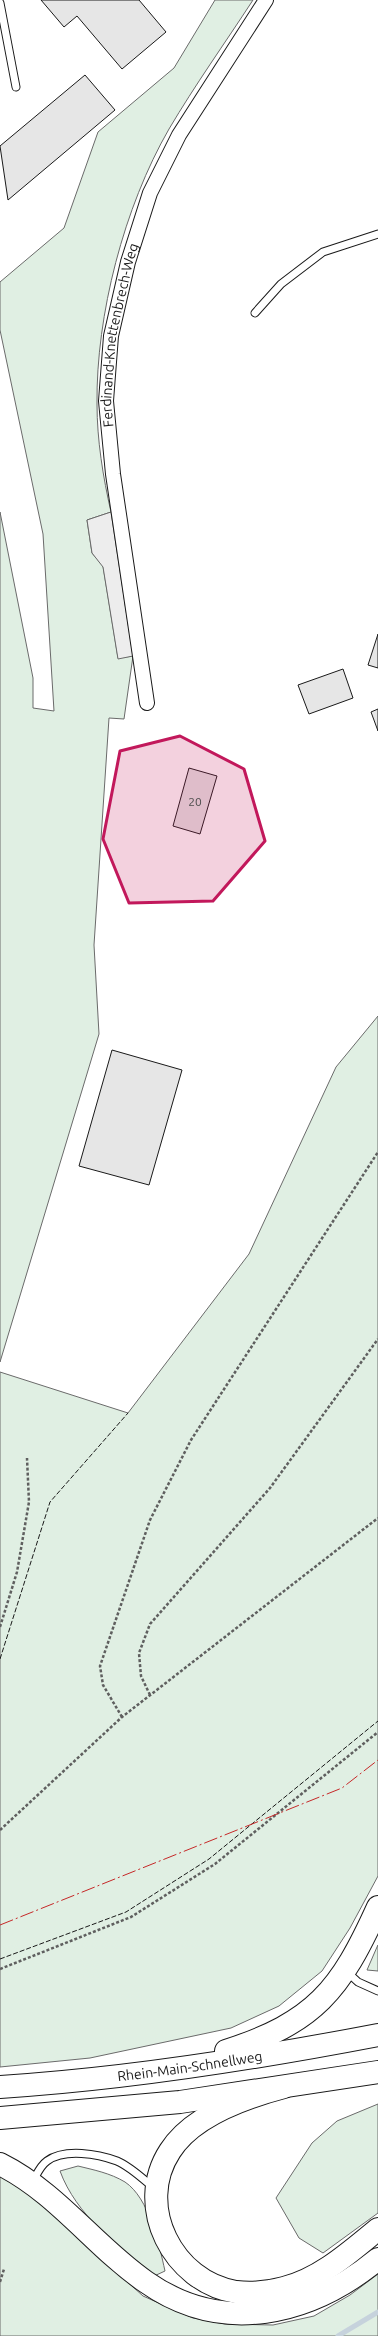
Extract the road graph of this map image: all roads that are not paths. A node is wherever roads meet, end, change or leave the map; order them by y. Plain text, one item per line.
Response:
1 (266, 0) edge
2 (0, 3) edge
3 (16, 86) dead end
4 (378, 234) edge
5 (255, 313) dead end
6 (147, 703) dead end
7 (378, 1907) edge
8 (346, 1971) junction
9 (378, 1991) edge
10 (378, 2035) edge
11 (153, 2072) junction
12 (378, 2072) edge
13 (0, 2087) edge
14 (284, 2088) junction
15 (0, 2118) edge
16 (0, 2164) edge
17 (32, 2183) junction
18 (156, 2190) junction
19 (378, 2229) edge
20 (378, 2259) edge

1 - 6 street, Ferdinand-Knettenbrech-Weg
2 - 3 lane
4 - 5 lane
7 - 8 highway
8 - 9 lane
8 - 11 highway
10 - 11 highway, Rhein-Main-Schnellweg
11 - 13 highway, Rhein-Main-Schnellweg
12 - 14 highway
14 - 15 highway
14 - 18 highway
16 - 17 highway
17 - 18 lane
17 - 20 highway
18 - 19 highway

